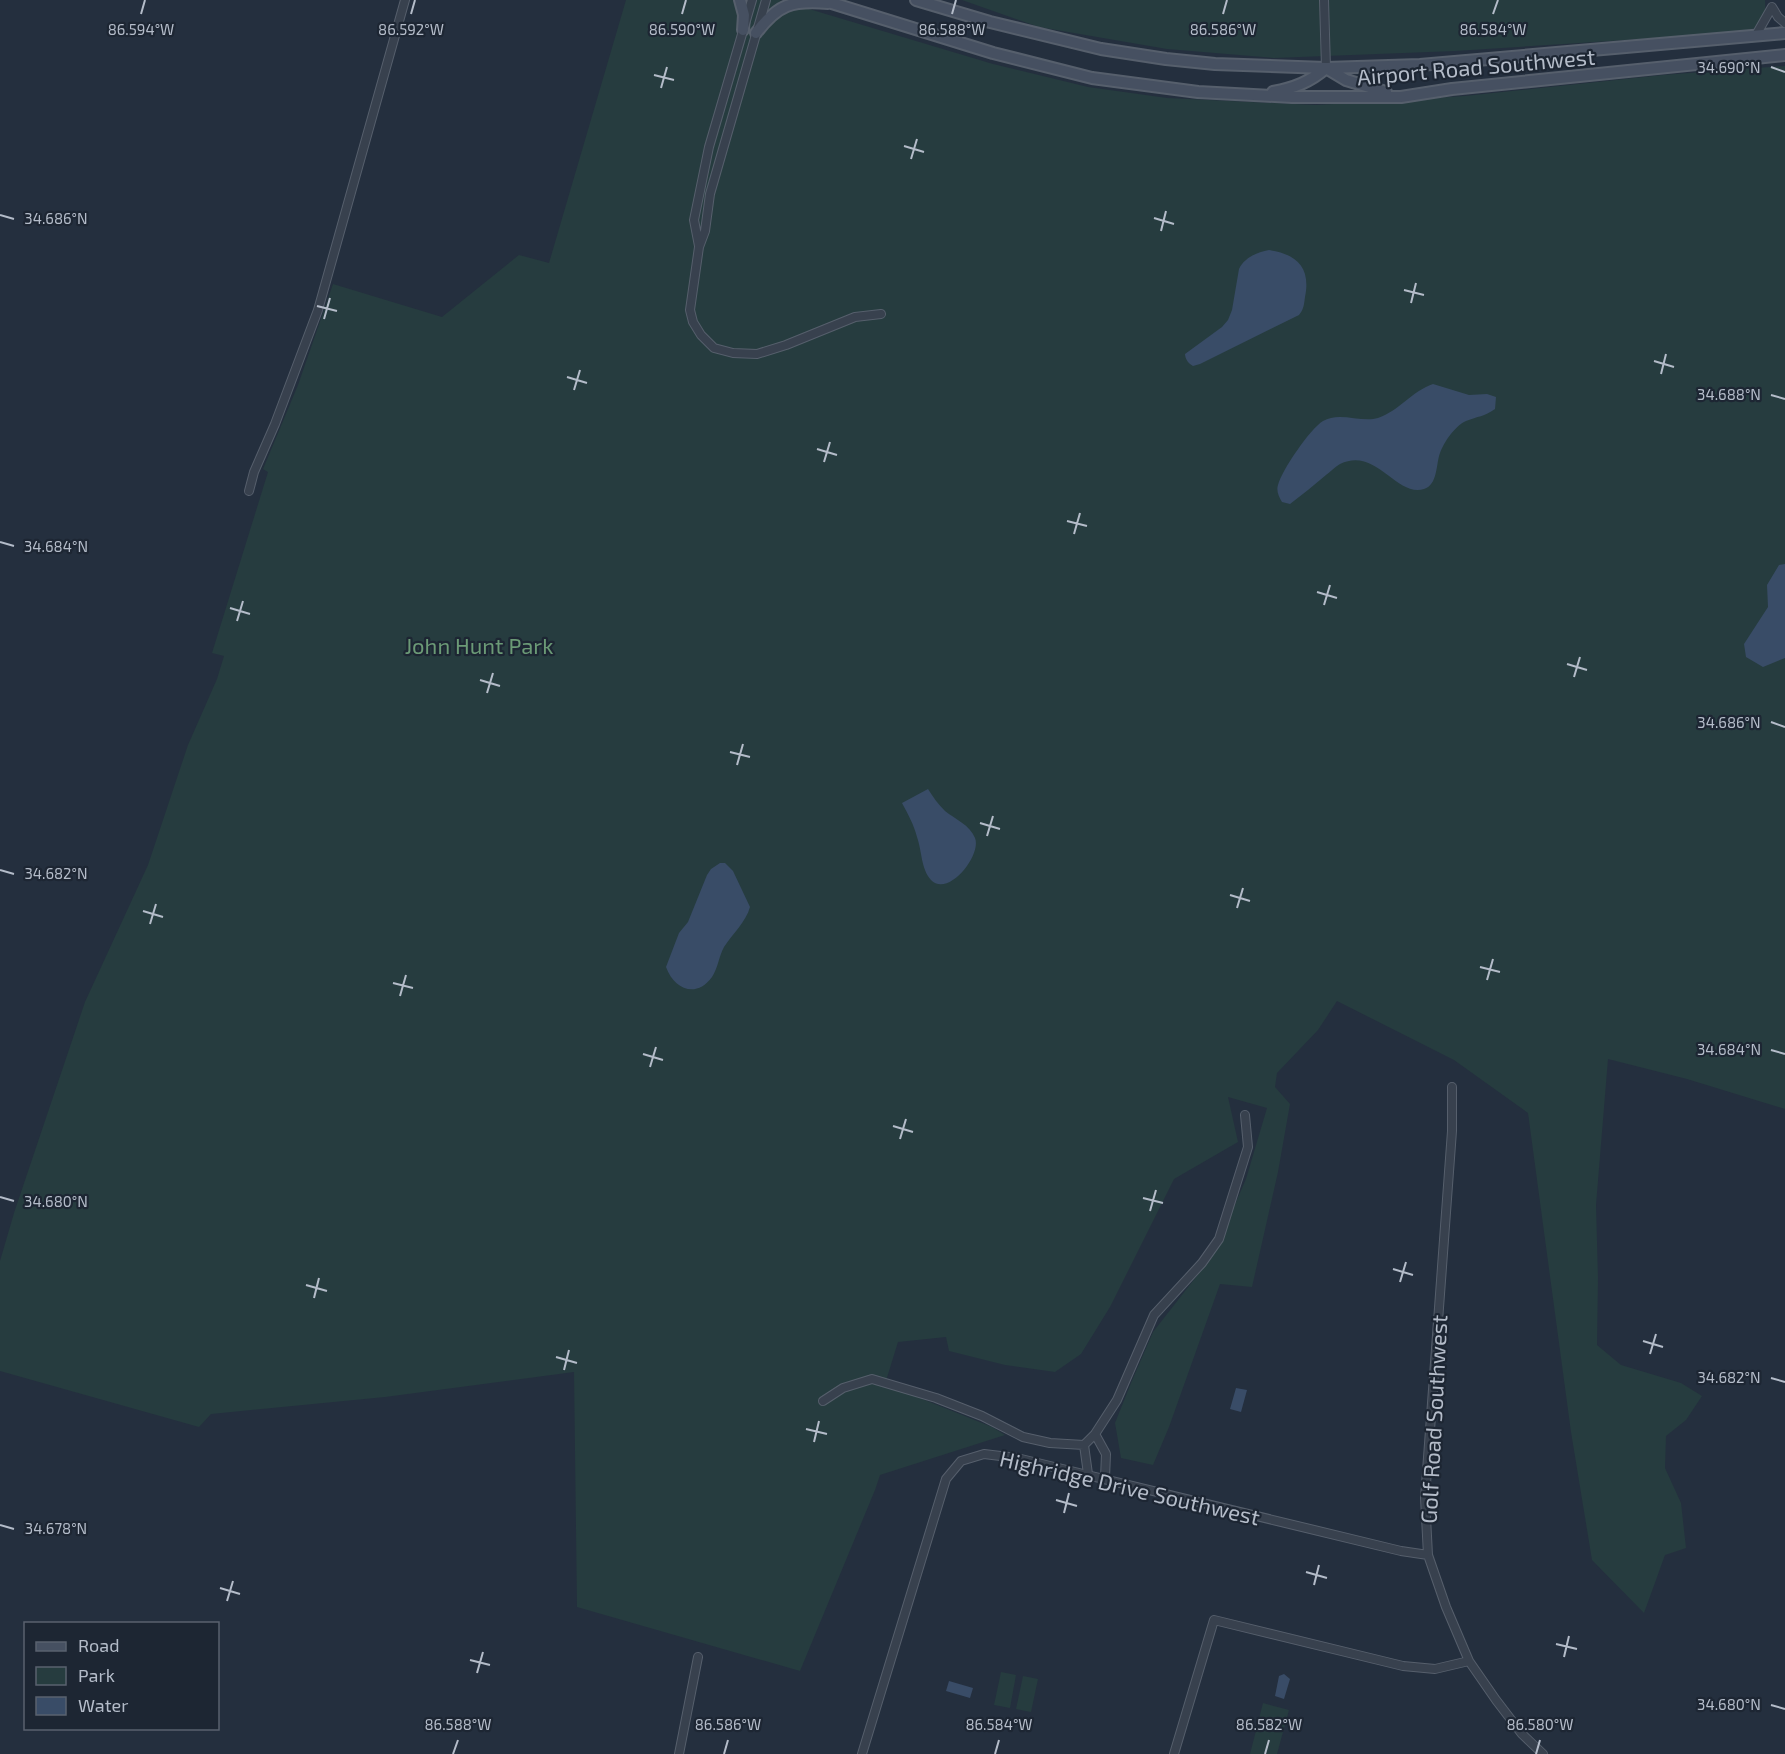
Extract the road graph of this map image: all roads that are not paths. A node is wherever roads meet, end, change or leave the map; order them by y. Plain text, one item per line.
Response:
1 (405, 0) edge
2 (740, 0) edge
3 (752, 0) edge
4 (766, 0) edge
5 (822, 0) edge
6 (916, 0) edge
7 (1324, 0) edge
8 (836, 4) junction
9 (1785, 23) edge
10 (743, 30) junction
11 (756, 33) junction
12 (1785, 33) edge
13 (1756, 35) junction
14 (1785, 55) edge
15 (1326, 68) junction
16 (1258, 95) junction
17 (1401, 96) junction
18 (699, 247) junction
19 (881, 314) dead end
20 (249, 491) dead end
21 (1452, 1087) dead end
22 (1245, 1115) dead end
23 (823, 1401) dead end
24 (1095, 1434) junction
25 (1084, 1445) junction
26 (1088, 1474) junction
27 (1105, 1478) junction
28 (1428, 1555) junction
29 (698, 1657) dead end
30 (1469, 1661) junction
31 (679, 1754) edge
32 (862, 1754) edge
33 (1174, 1754) edge
34 (1543, 1754) edge

1 - 20 street
2 - 10 street
3 - 10 street
4 - 11 street
5 - 8 street, Airport Road Southwest
6 - 15 street, Airport Road Southwest
7 - 15 street
8 - 11 street
8 - 16 street, Airport Road Southwest
9 - 13 street
10 - 18 street
11 - 18 street
12 - 13 street, Airport Road Southwest
13 - 15 street, Airport Road Southwest
14 - 17 street, Airport Road Southwest
15 - 16 street
15 - 17 street
16 - 17 street, Airport Road Southwest
18 - 19 street
21 - 28 street, Golf Road Southwest
22 - 24 street
23 - 25 street
24 - 25 street
24 - 27 street
25 - 26 street
26 - 27 street, Highridge Drive Southwest
26 - 32 street, Highridge Drive Southwest
27 - 28 street, Highridge Drive Southwest
28 - 30 street, Golf Road Southwest
29 - 31 street
30 - 33 street
30 - 34 street, Golf Road Southwest

